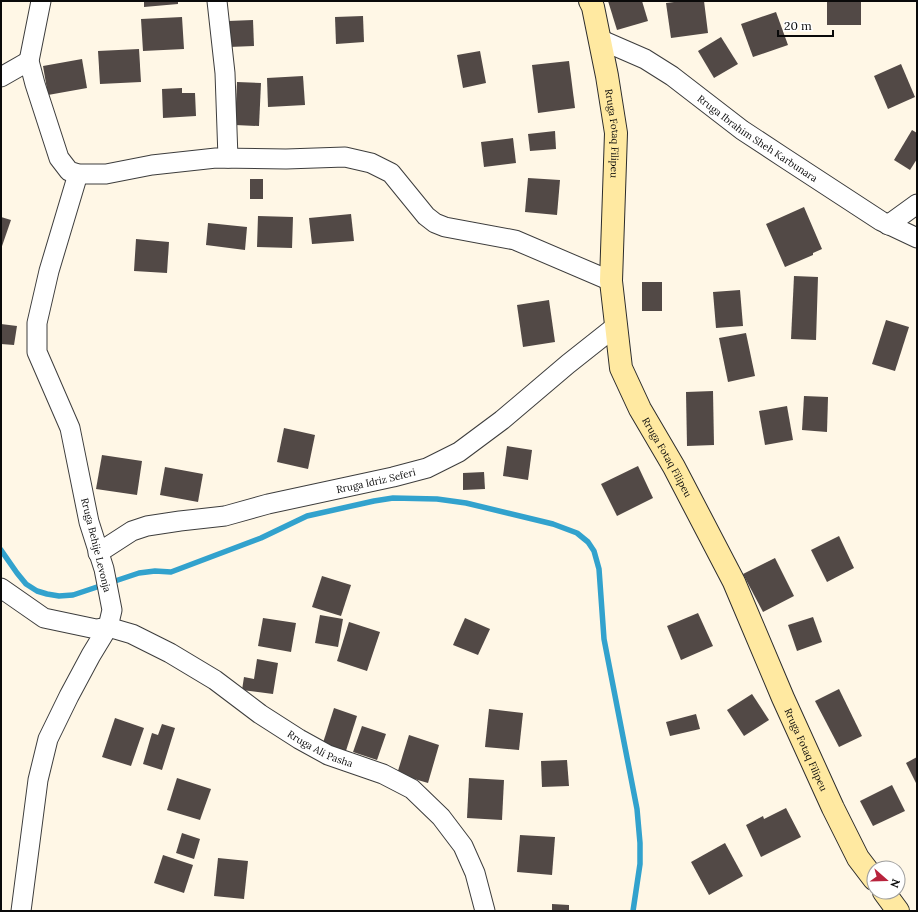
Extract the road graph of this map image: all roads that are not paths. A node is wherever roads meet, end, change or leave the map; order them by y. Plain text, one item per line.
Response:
1 (41, 1) edge
2 (217, 1) edge
3 (590, 1) edge
4 (599, 39) junction
5 (29, 61) junction
6 (1, 77) edge
7 (228, 158) junction
8 (78, 174) junction
9 (917, 204) edge
10 (888, 225) junction
11 (917, 238) edge
12 (611, 281) junction
13 (616, 326) junction
14 (98, 553) junction
15 (1, 588) edge
16 (110, 619) junction
17 (866, 868) edge
18 (890, 900) edge
19 (22, 911) edge
20 (486, 911) edge
21 (898, 911) edge

1 - 5 street
2 - 7 street
3 - 4 main road, Rruga Fotaq Filipeu
4 - 10 street, Rruga Ibrahim Sheh Karbunara
4 - 12 main road, Rruga Fotaq Filipeu
5 - 6 street
5 - 8 street
7 - 8 street
7 - 12 street
8 - 14 street, Rruga Behije Levonja
9 - 10 street
10 - 11 street, Rruga Ibrahim Sheh Karbunara
12 - 13 main road, Rruga Fotaq Filipeu
13 - 14 street, Rruga Idriz Seferi
13 - 17 main road, Rruga Fotaq Filipeu
14 - 16 street, Rruga Behije Levonja
15 - 16 street, Rruga Ali Pasha
16 - 19 street
16 - 20 street, Rruga Ali Pasha
18 - 21 main road

